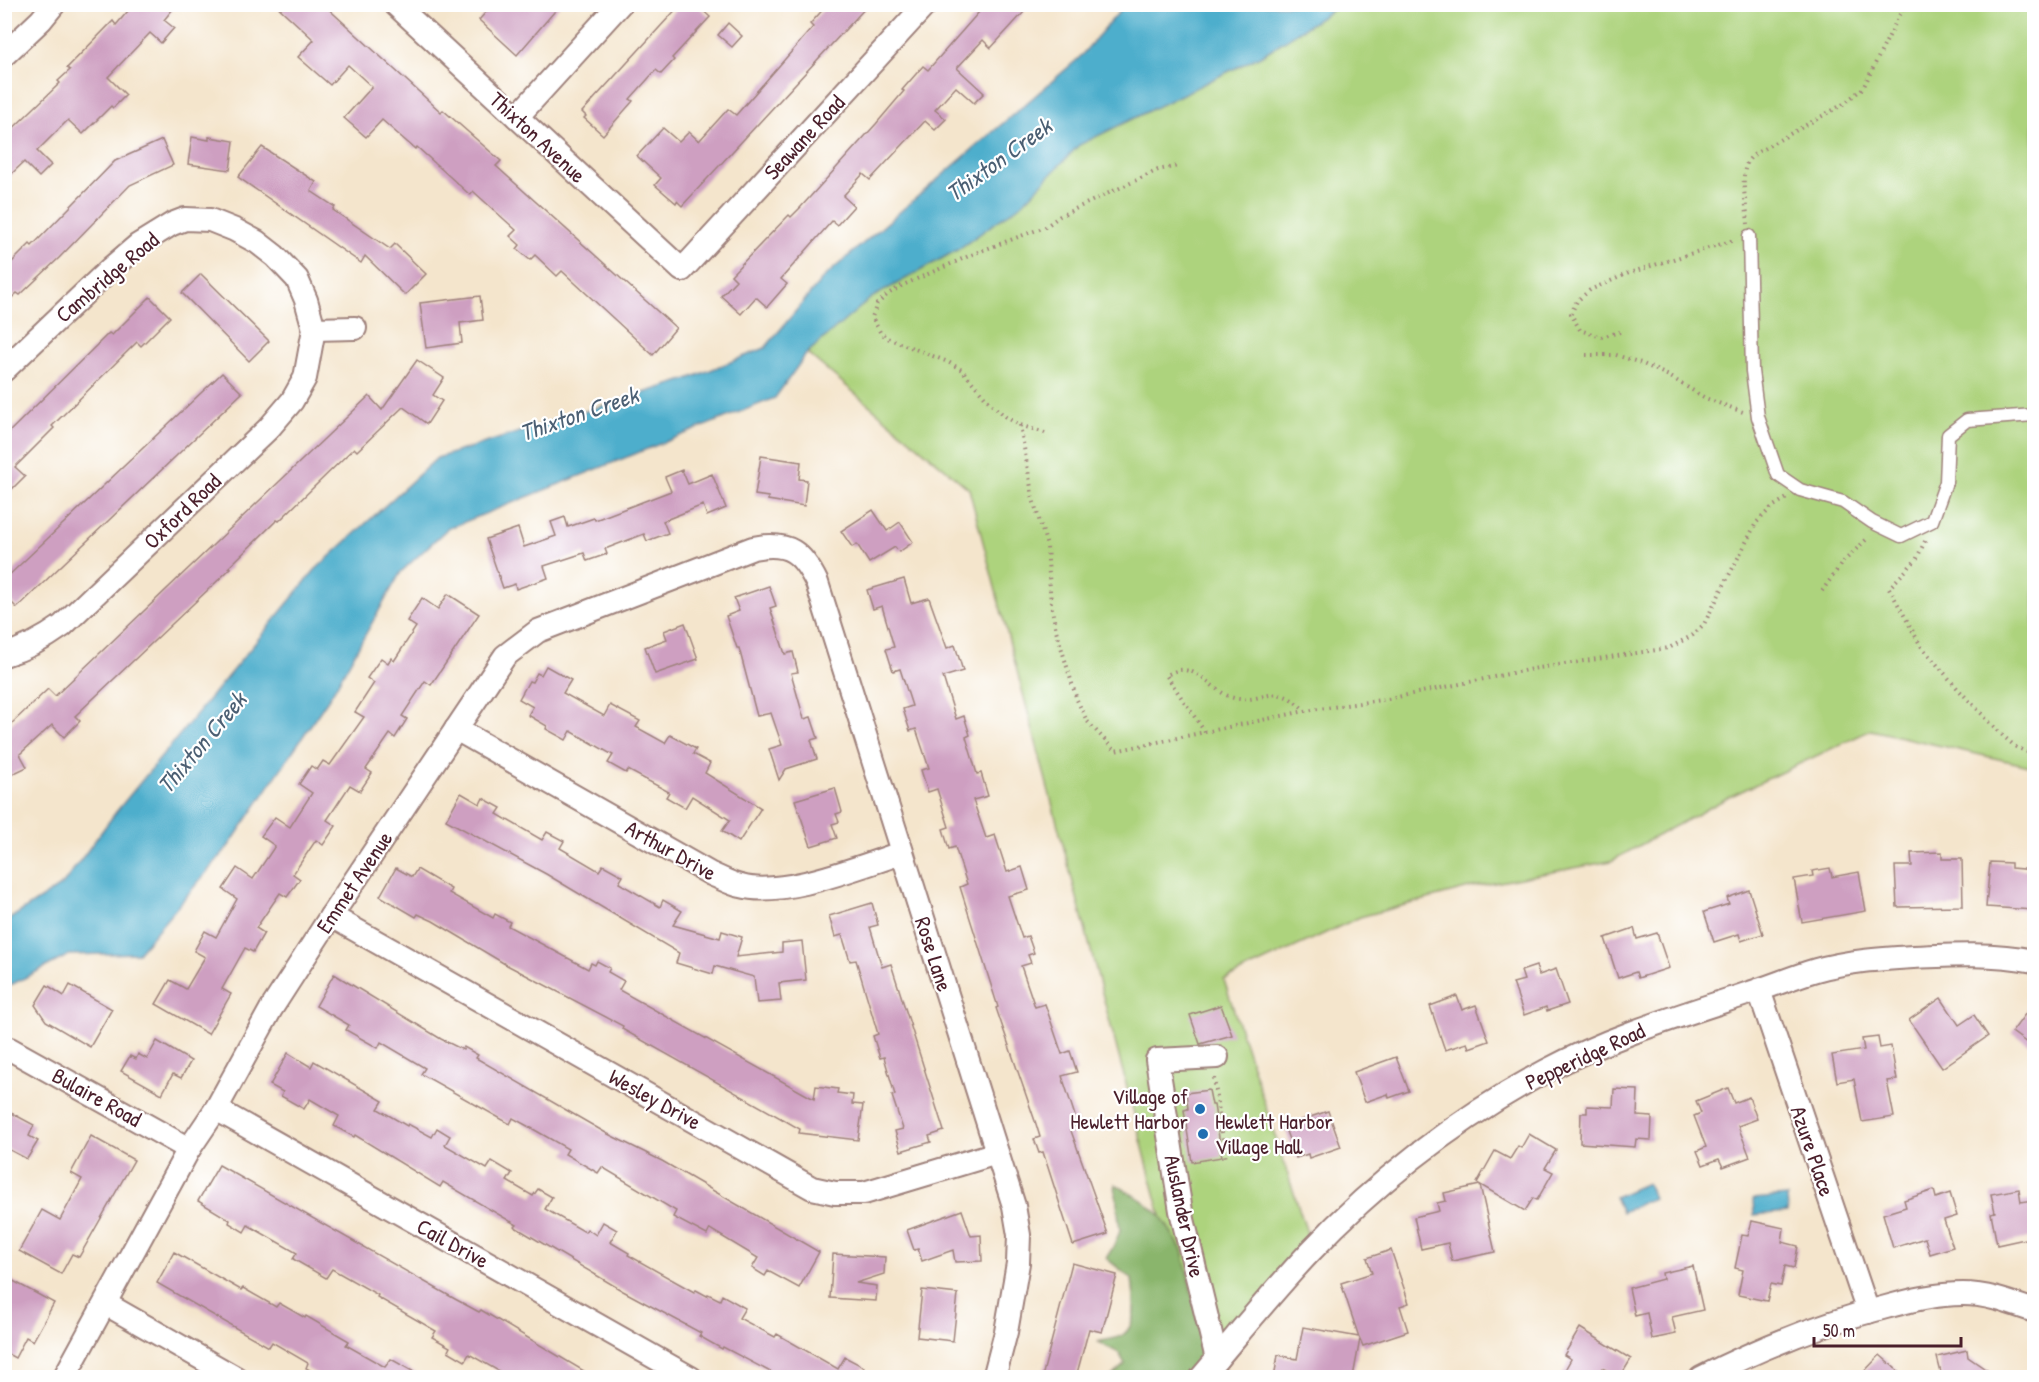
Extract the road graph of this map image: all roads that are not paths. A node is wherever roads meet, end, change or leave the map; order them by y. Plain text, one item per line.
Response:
1 (54, 4) edge
2 (395, 4) edge
3 (620, 4) edge
4 (926, 4) edge
5 (4, 55) edge
6 (517, 117) junction
7 (1749, 236) road end
8 (682, 270) joint
9 (355, 328) dead end
10 (314, 329) junction
11 (4, 370) edge
12 (2034, 415) edge
13 (784, 546) joint
14 (4, 655) edge
15 (456, 729) junction
16 (902, 853) junction
17 (331, 916) junction
18 (2034, 961) edge
19 (1759, 990) junction
20 (4, 1048) edge
21 (1214, 1057) road end
22 (216, 1109) junction
23 (189, 1149) junction
24 (997, 1153) junction
25 (106, 1304) junction
26 (2034, 1311) edge
27 (1868, 1312) junction
28 (1222, 1353) junction
29 (64, 1377) edge
30 (236, 1377) edge
31 (691, 1377) edge
32 (994, 1377) edge
33 (1201, 1377) edge
34 (1701, 1377) edge

1 - 5 street
2 - 6 street, Thixton Avenue
3 - 6 street
4 - 8 street, Seawane Road
6 - 8 street, Thixton Avenue
7 - 12 lane
9 - 10 street
10 - 11 street, Cambridge Road
10 - 14 street, Oxford Road
13 - 15 street, Emmet Avenue
13 - 16 street, Rose Lane
15 - 16 street, Arthur Drive
15 - 17 street, Emmet Avenue
16 - 24 street, Rose Lane
17 - 22 street, Emmet Avenue
17 - 24 street, Wesley Drive
18 - 19 street, Pepperidge Road
19 - 27 street, Azure Place
19 - 28 street, Pepperidge Road
20 - 23 street, Bulaire Road
21 - 28 street, Auslander Drive
22 - 23 street, Emmet Avenue
22 - 31 street, Cail Drive
23 - 25 street, Emmet Avenue
24 - 32 street, Rose Lane
25 - 29 street, Emmet Avenue
25 - 30 street
26 - 27 street
27 - 34 street
28 - 33 street, Pepperidge Road

